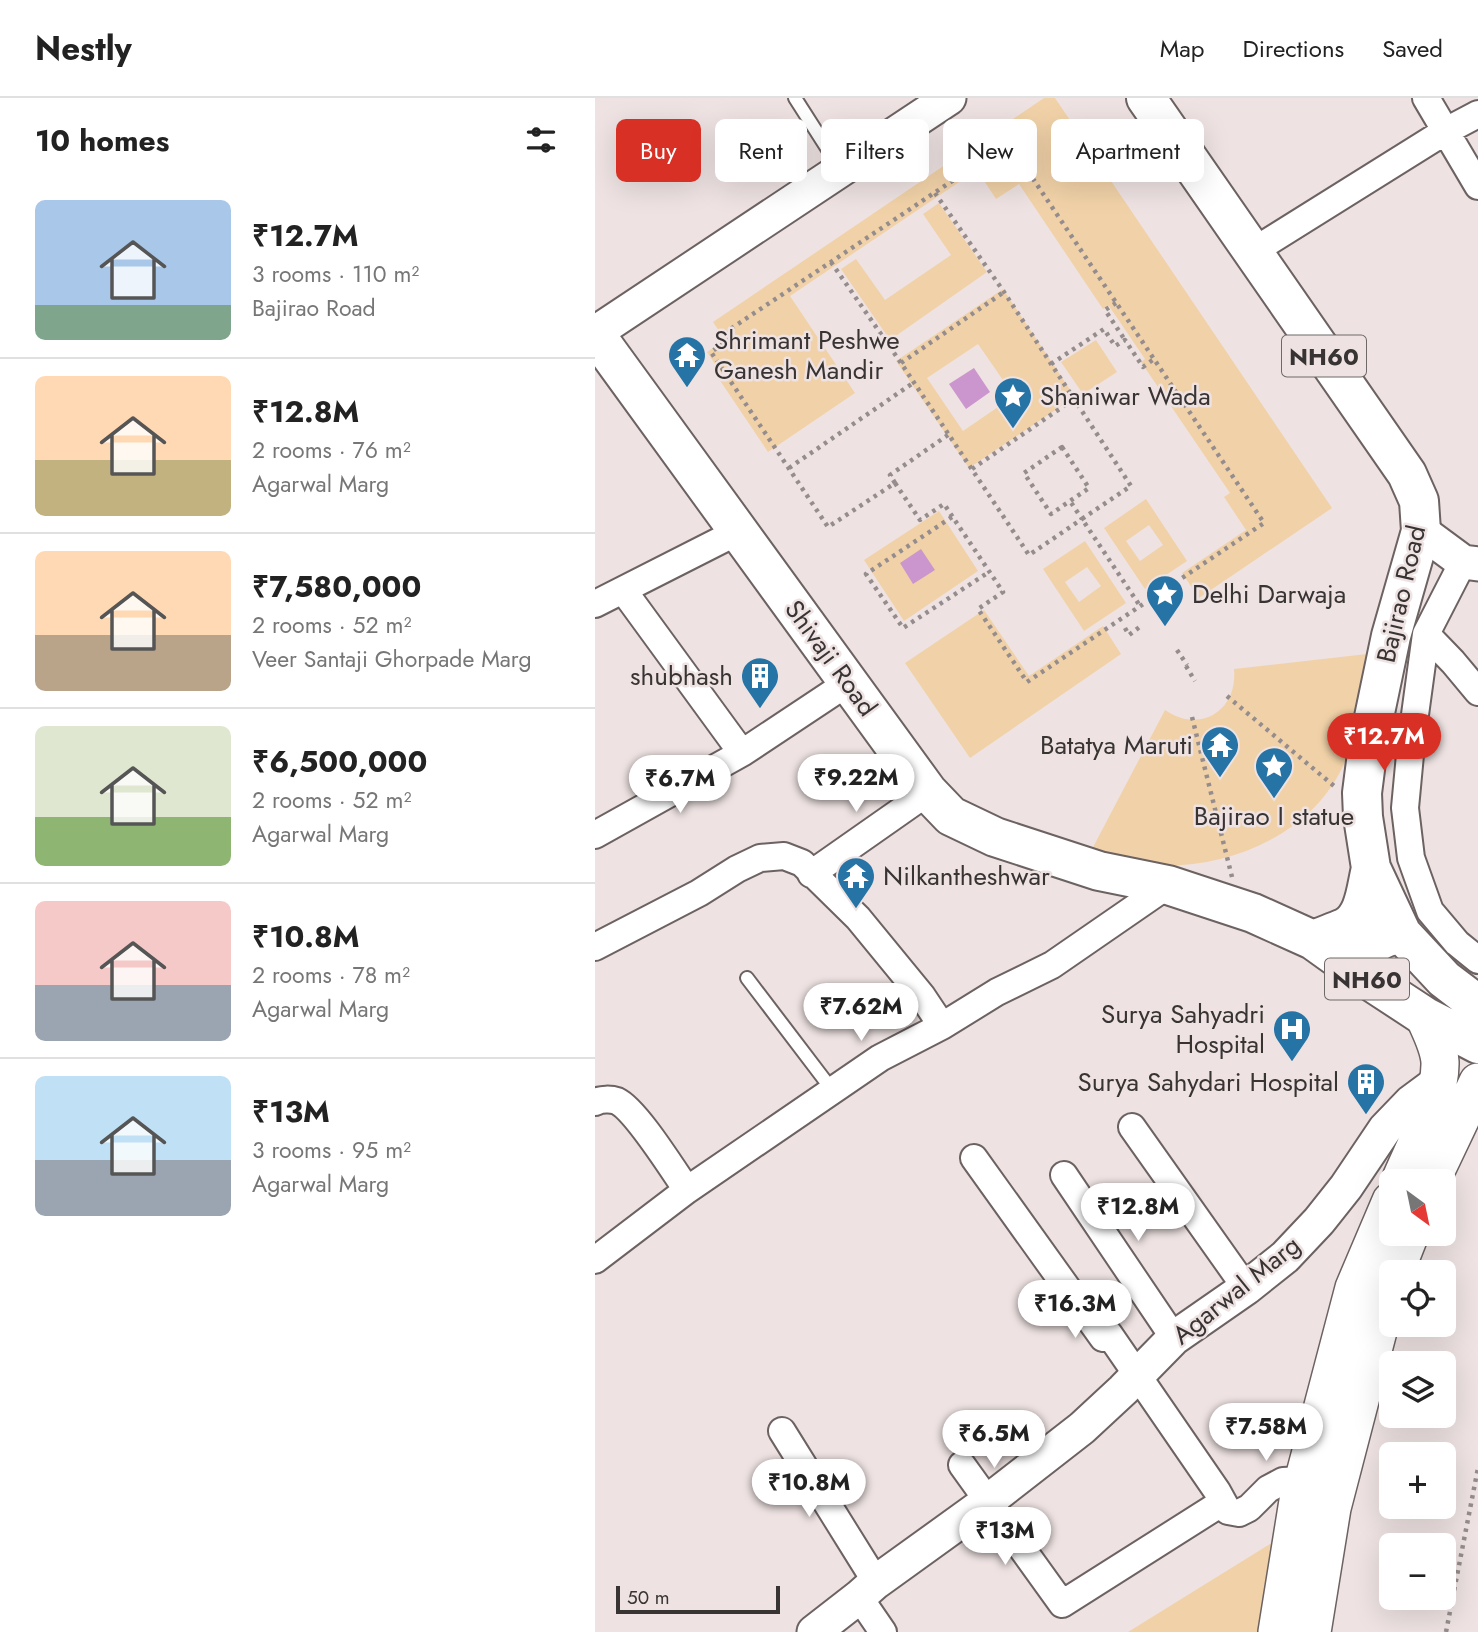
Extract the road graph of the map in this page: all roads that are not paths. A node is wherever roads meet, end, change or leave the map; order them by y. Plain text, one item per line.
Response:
1 (795, 98) edge
2 (949, 98) edge
3 (1146, 98) edge
4 (1426, 98) edge
5 (1478, 114) edge
6 (918, 119) edge
7 (1444, 132) junction
8 (821, 139) edge
9 (823, 182) edge
10 (1478, 186) edge
11 (1252, 252) junction
12 (595, 334) edge
13 (1421, 530) junction
14 (739, 531) junction
15 (1470, 563) edge
16 (624, 590) junction
17 (595, 604) edge
18 (1426, 634) junction
19 (849, 682) junction
20 (1478, 692) edge
21 (742, 753) junction
22 (928, 792) junction
23 (595, 835) edge
24 (1371, 868) junction
25 (811, 874) junction
26 (1168, 885) junction
27 (1402, 934) junction
28 (1313, 940) junction
29 (595, 947) edge
30 (1478, 960) edge
31 (747, 978) dead end
32 (1366, 978) junction
33 (1478, 1005) edge
34 (1424, 1016) junction
35 (942, 1026) junction
36 (1478, 1044) edge
37 (1438, 1082) junction
38 (1478, 1082) edge
39 (833, 1091) junction
40 (595, 1102) edge
41 (1132, 1126) dead end
42 (974, 1158) dead end
43 (1405, 1169) edge
44 (1437, 1169) edge
45 (1064, 1175) dead end
46 (687, 1189) junction
47 (1379, 1229) edge
48 (595, 1260) edge
49 (1245, 1288) junction
50 (1379, 1313) edge
51 (1174, 1338) junction
52 (1138, 1375) junction
53 (782, 1431) dead end
54 (962, 1465) dead end
55 (1311, 1496) junction
56 (987, 1502) junction
57 (1223, 1502) junction
58 (868, 1590) junction
59 (814, 1632) edge
60 (884, 1632) edge
61 (1277, 1632) edge
62 (1312, 1632) edge

1 - 8 lane
2 - 6 street
3 - 11 highway, Bajirao Road / NH60
4 - 7 street
5 - 7 street
7 - 10 street
7 - 11 street
9 - 12 street
11 - 13 highway, Bajirao Road / NH60
12 - 14 highway, Shivaji Road / NH60
13 - 15 street
13 - 24 highway, Bajirao Road / NH60
14 - 16 street
14 - 19 highway, Shivaji Road / NH60
15 - 18 street
16 - 17 street
16 - 21 street
18 - 20 street
18 - 30 street
19 - 21 street
19 - 22 highway, Shivaji Road / NH60
21 - 23 street
22 - 25 street
22 - 26 highway, Shivaji Road / NH60
24 - 27 highway, Bajirao Road / NH60
24 - 28 highway
25 - 29 street
25 - 35 street
26 - 28 highway, Shivaji Road / NH60
26 - 35 street
27 - 32 highway
27 - 33 highway, Bajirao Road / NH60
28 - 32 highway, Shivaji Road / NH60
31 - 39 lane
32 - 34 highway, Shivaji Road / NH60
34 - 36 highway, Shivaji Road / NH60
34 - 37 main road
35 - 39 street
37 - 43 main road
37 - 49 street, Agarwal Marg
38 - 44 main road
39 - 46 street
40 - 46 street
41 - 49 street
42 - 52 street
45 - 51 street
46 - 48 street
47 - 55 main road
49 - 51 street, Agarwal Marg
50 - 55 main road
51 - 52 street, Agarwal Marg
52 - 56 street, Agarwal Marg
52 - 57 street
53 - 58 street
54 - 56 street
55 - 57 street
55 - 61 main road
55 - 62 main road
56 - 57 street
56 - 58 street, Agarwal Marg
58 - 59 street, Agarwal Marg
58 - 60 street

